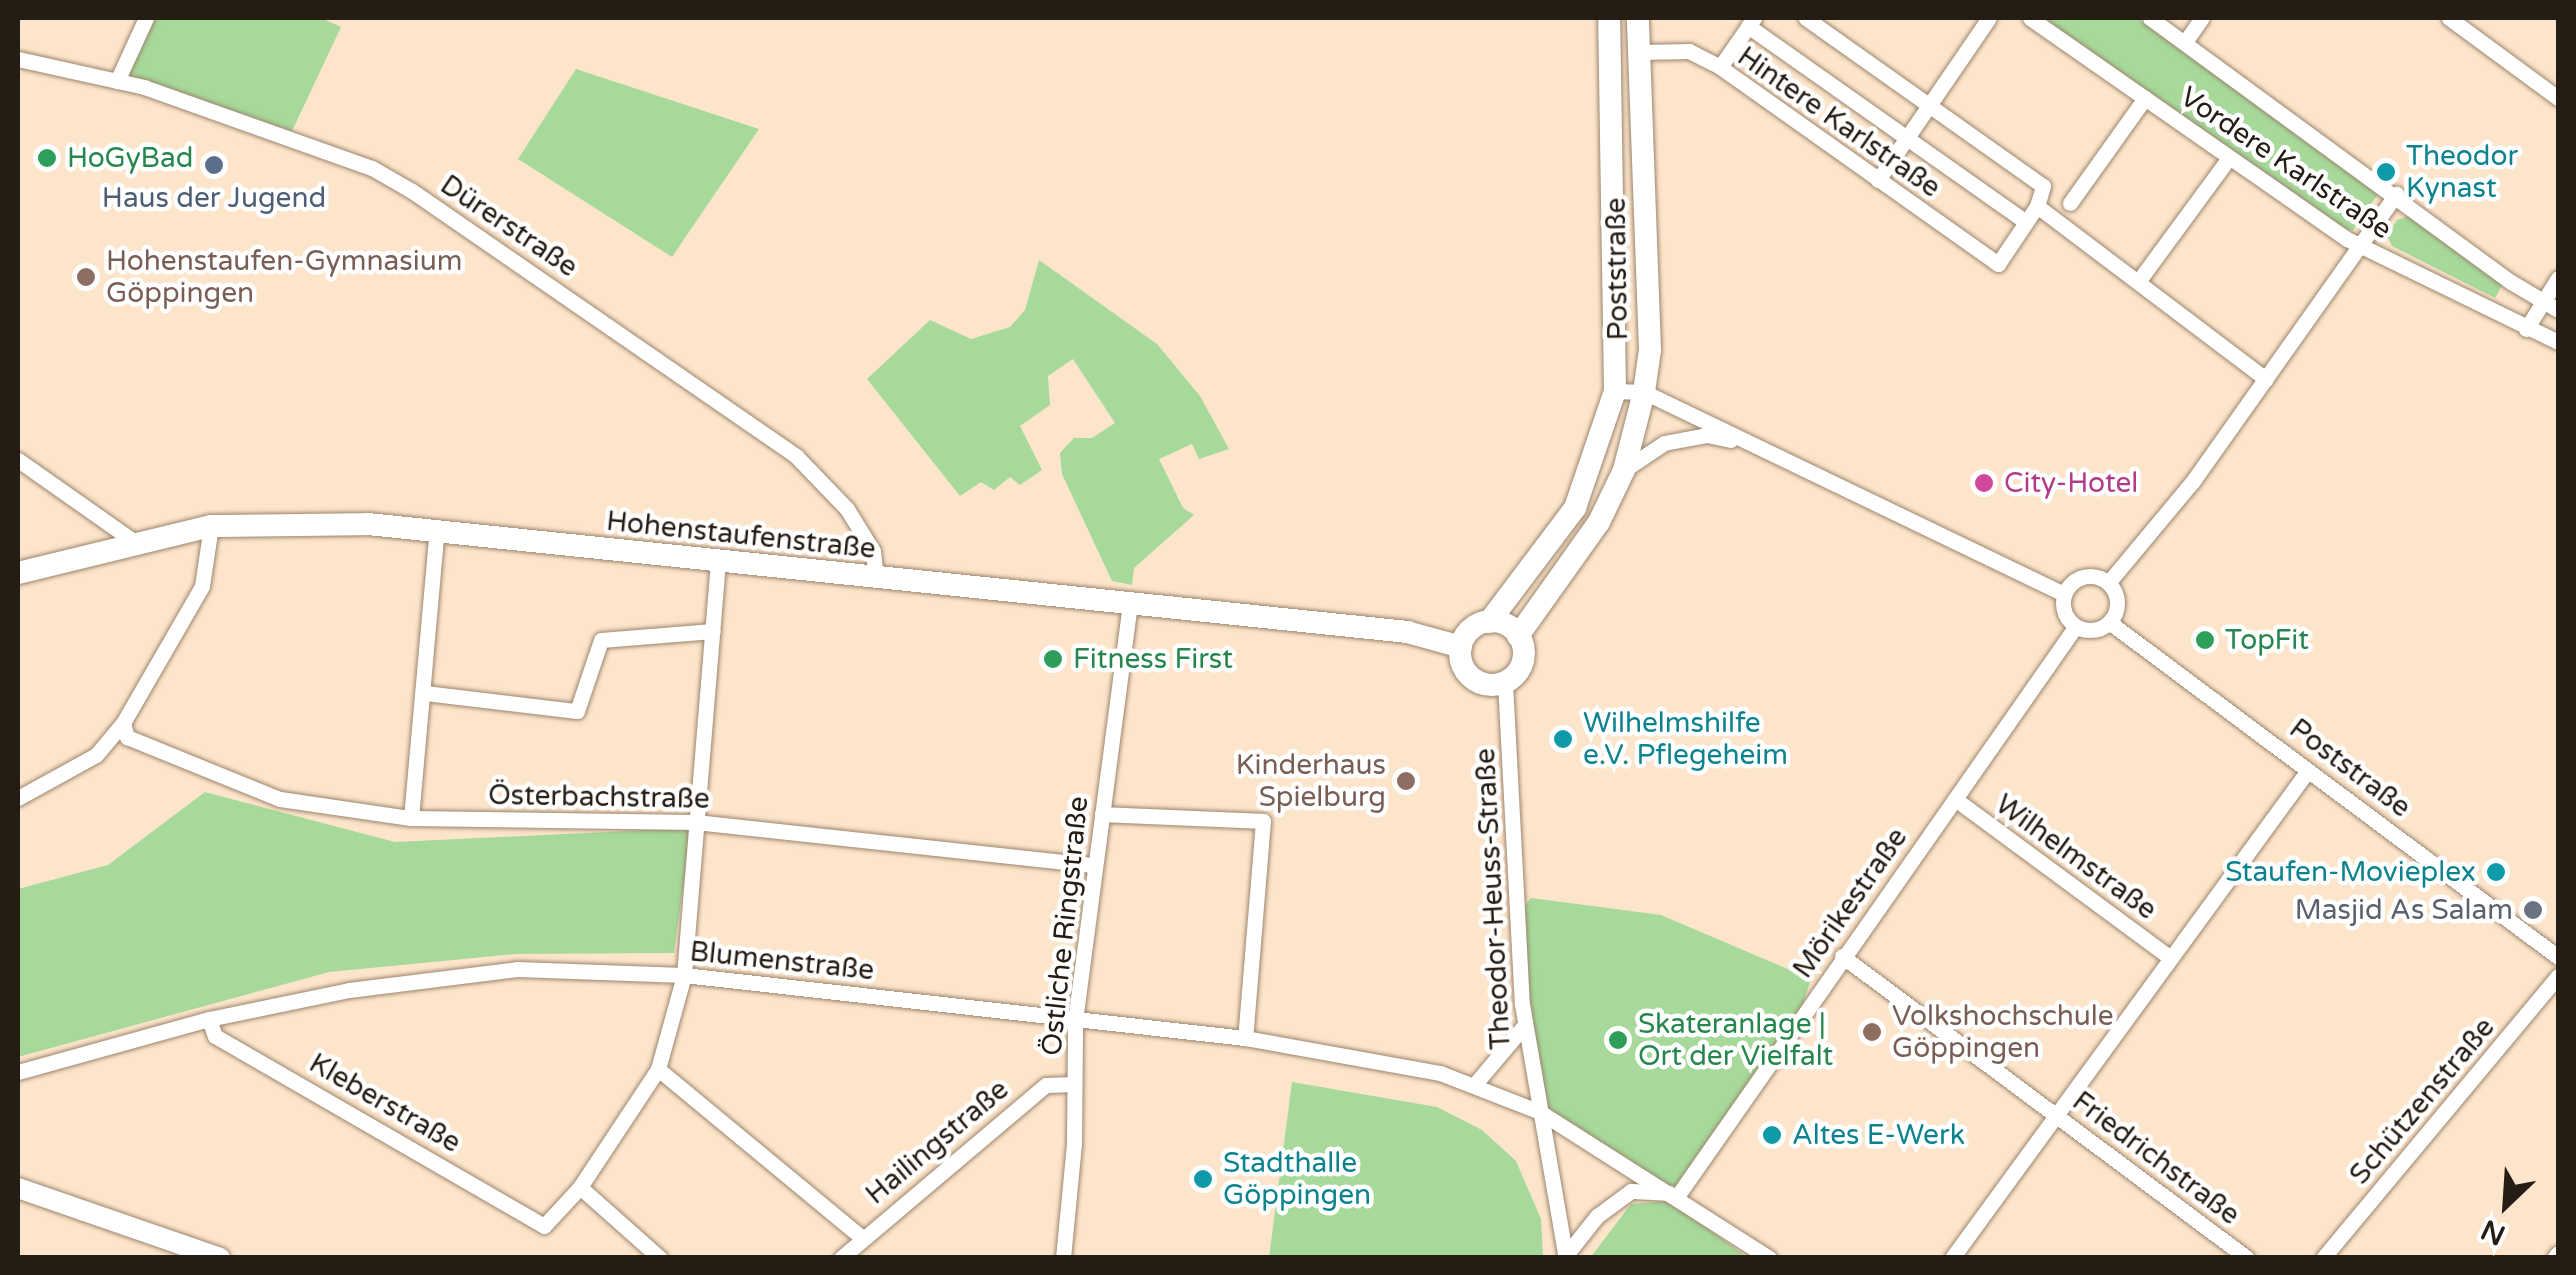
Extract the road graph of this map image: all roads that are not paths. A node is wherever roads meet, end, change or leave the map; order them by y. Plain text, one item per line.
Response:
1 (146, 18) edge
2 (1609, 18) edge
3 (1638, 18) edge
4 (1806, 18) edge
5 (1988, 18) edge
6 (2030, 18) edge
7 (2150, 18) edge
8 (2202, 18) edge
9 (2449, 18) edge
10 (1751, 22) edge
11 (2184, 42) junction
12 (1640, 52) junction
13 (18, 58) edge
14 (1720, 67) junction
15 (116, 81) junction
16 (2145, 98) junction
17 (2558, 98) edge
18 (1928, 106) junction
19 (1907, 136) junction
20 (2228, 159) junction
21 (1878, 180) junction
22 (2396, 194) junction
23 (2070, 203) dead end
24 (2037, 206) junction
25 (2026, 222) junction
26 (2360, 246) junction
27 (2558, 278) edge
28 (2140, 279) junction
29 (2542, 301) junction
30 (2558, 310) edge
31 (2526, 329) junction
32 (2558, 342) edge
33 (2266, 379) junction
34 (1615, 391) junction
35 (1644, 392) junction
36 (1758, 446) junction
37 (18, 460) edge
38 (1624, 470) junction
39 (211, 526) junction
40 (437, 529) junction
41 (139, 545) junction
42 (718, 564) junction
43 (18, 573) edge
44 (876, 578) junction
45 (2108, 583) junction
46 (2064, 594) junction
47 (1130, 601) junction
48 (1489, 622) junction
49 (2109, 622) junction
50 (2076, 626) junction
51 (713, 631) junction
52 (1518, 636) junction
53 (1461, 647) junction
54 (1505, 682) junction
55 (425, 693) junction
56 (123, 723) junction
57 (2306, 772) junction
58 (18, 798) edge
59 (1955, 799) junction
60 (1102, 814) junction
61 (411, 818) junction
62 (696, 822) junction
63 (1095, 865) junction
64 (1842, 956) junction
65 (2168, 956) junction
66 (2558, 957) edge
67 (684, 975) junction
68 (2558, 976) edge
69 (208, 1019) junction
70 (1075, 1021) junction
71 (1524, 1026) junction
72 (1245, 1038) junction
73 (658, 1069) junction
74 (18, 1072) edge
75 (1074, 1084) junction
76 (1475, 1084) junction
77 (1540, 1112) junction
78 (2056, 1114) junction
79 (580, 1187) junction
80 (18, 1188) edge
81 (1678, 1195) junction
82 (861, 1236) junction
83 (1566, 1256) edge
84 (2324, 1257) edge
85 (220, 1258) edge
86 (660, 1258) edge
87 (841, 1258) edge
88 (1063, 1258) edge
89 (1769, 1258) edge
90 (1952, 1258) edge
91 (2247, 1258) edge

1 - 15 street
2 - 34 main road, Poststraße
3 - 12 main road, Poststraße
4 - 18 street
5 - 18 street
6 - 16 street, Vordere Karlstraße
7 - 11 street, Vordere Karlstraße
8 - 11 street
9 - 17 street
10 - 14 street
10 - 19 street
11 - 22 street, Vordere Karlstraße
12 - 14 street, Hintere Karlstraße
12 - 35 main road, Poststraße
13 - 15 street, Dürerstraße
14 - 21 street, Hintere Karlstraße
15 - 44 street, Dürerstraße
16 - 20 street, Vordere Karlstraße
16 - 23 street
18 - 19 street
18 - 24 street
19 - 21 street
19 - 25 street
20 - 26 street, Vordere Karlstraße
20 - 28 street
21 - 25 street, Hintere Karlstraße
22 - 26 street
22 - 29 street, Vordere Karlstraße
24 - 25 street
24 - 28 street
26 - 31 street, Vordere Karlstraße
26 - 33 street
27 - 29 street
28 - 33 street
29 - 30 street, Vordere Karlstraße
29 - 31 street
31 - 32 street, Vordere Karlstraße
33 - 45 street
34 - 35 street
34 - 48 main road
35 - 36 street
35 - 38 main road
36 - 38 street
36 - 46 street
37 - 41 street
38 - 52 main road
39 - 40 main road, Hohenstaufenstraße
39 - 41 main road, Hohenstaufenstraße
39 - 56 street
40 - 42 main road, Hohenstaufenstraße
40 - 55 street
41 - 43 main road, Hohenstaufenstraße
42 - 44 main road, Hohenstaufenstraße
42 - 51 street
44 - 47 main road, Hohenstaufenstraße
45 - 46 street
45 - 49 street
46 - 50 street
47 - 53 main road, Hohenstaufenstraße
47 - 60 street, Östliche Ringstraße
48 - 52 main road
48 - 53 main road
49 - 50 street
49 - 57 street, Poststraße
50 - 59 street, Mörikestraße
51 - 55 street
51 - 62 street
52 - 54 main road
53 - 54 main road
54 - 71 street, Theodor-Heuss-Straße
55 - 61 street
56 - 58 street
56 - 61 street, Österbachstraße
57 - 65 street
57 - 66 street, Poststraße
59 - 64 street, Mörikestraße
59 - 65 street, Wilhelmstraße
60 - 63 street, Östliche Ringstraße
60 - 72 street
61 - 62 street, Österbachstraße
62 - 63 street, Österbachstraße
62 - 67 street
63 - 70 street, Östliche Ringstraße
64 - 78 street, Friedrichstraße
64 - 81 street, Mörikestraße
65 - 78 street
67 - 69 street, Blumenstraße
67 - 70 street, Blumenstraße
67 - 73 street
68 - 84 street, Schützenstraße
69 - 74 street, Blumenstraße
69 - 79 street, Kleberstraße
70 - 72 street, Blumenstraße
70 - 75 street, Östliche Ringstraße
71 - 76 street
71 - 77 street, Theodor-Heuss-Straße
72 - 76 street, Blumenstraße
73 - 79 street
73 - 82 street
75 - 82 street, Hailingstraße
75 - 88 street, Östliche Ringstraße
76 - 77 street, Blumenstraße
77 - 81 street, Blumenstraße
77 - 83 street
78 - 90 street
78 - 91 street, Friedrichstraße
79 - 86 street
80 - 85 street
81 - 83 street
81 - 89 street, Blumenstraße
82 - 87 street, Hailingstraße

